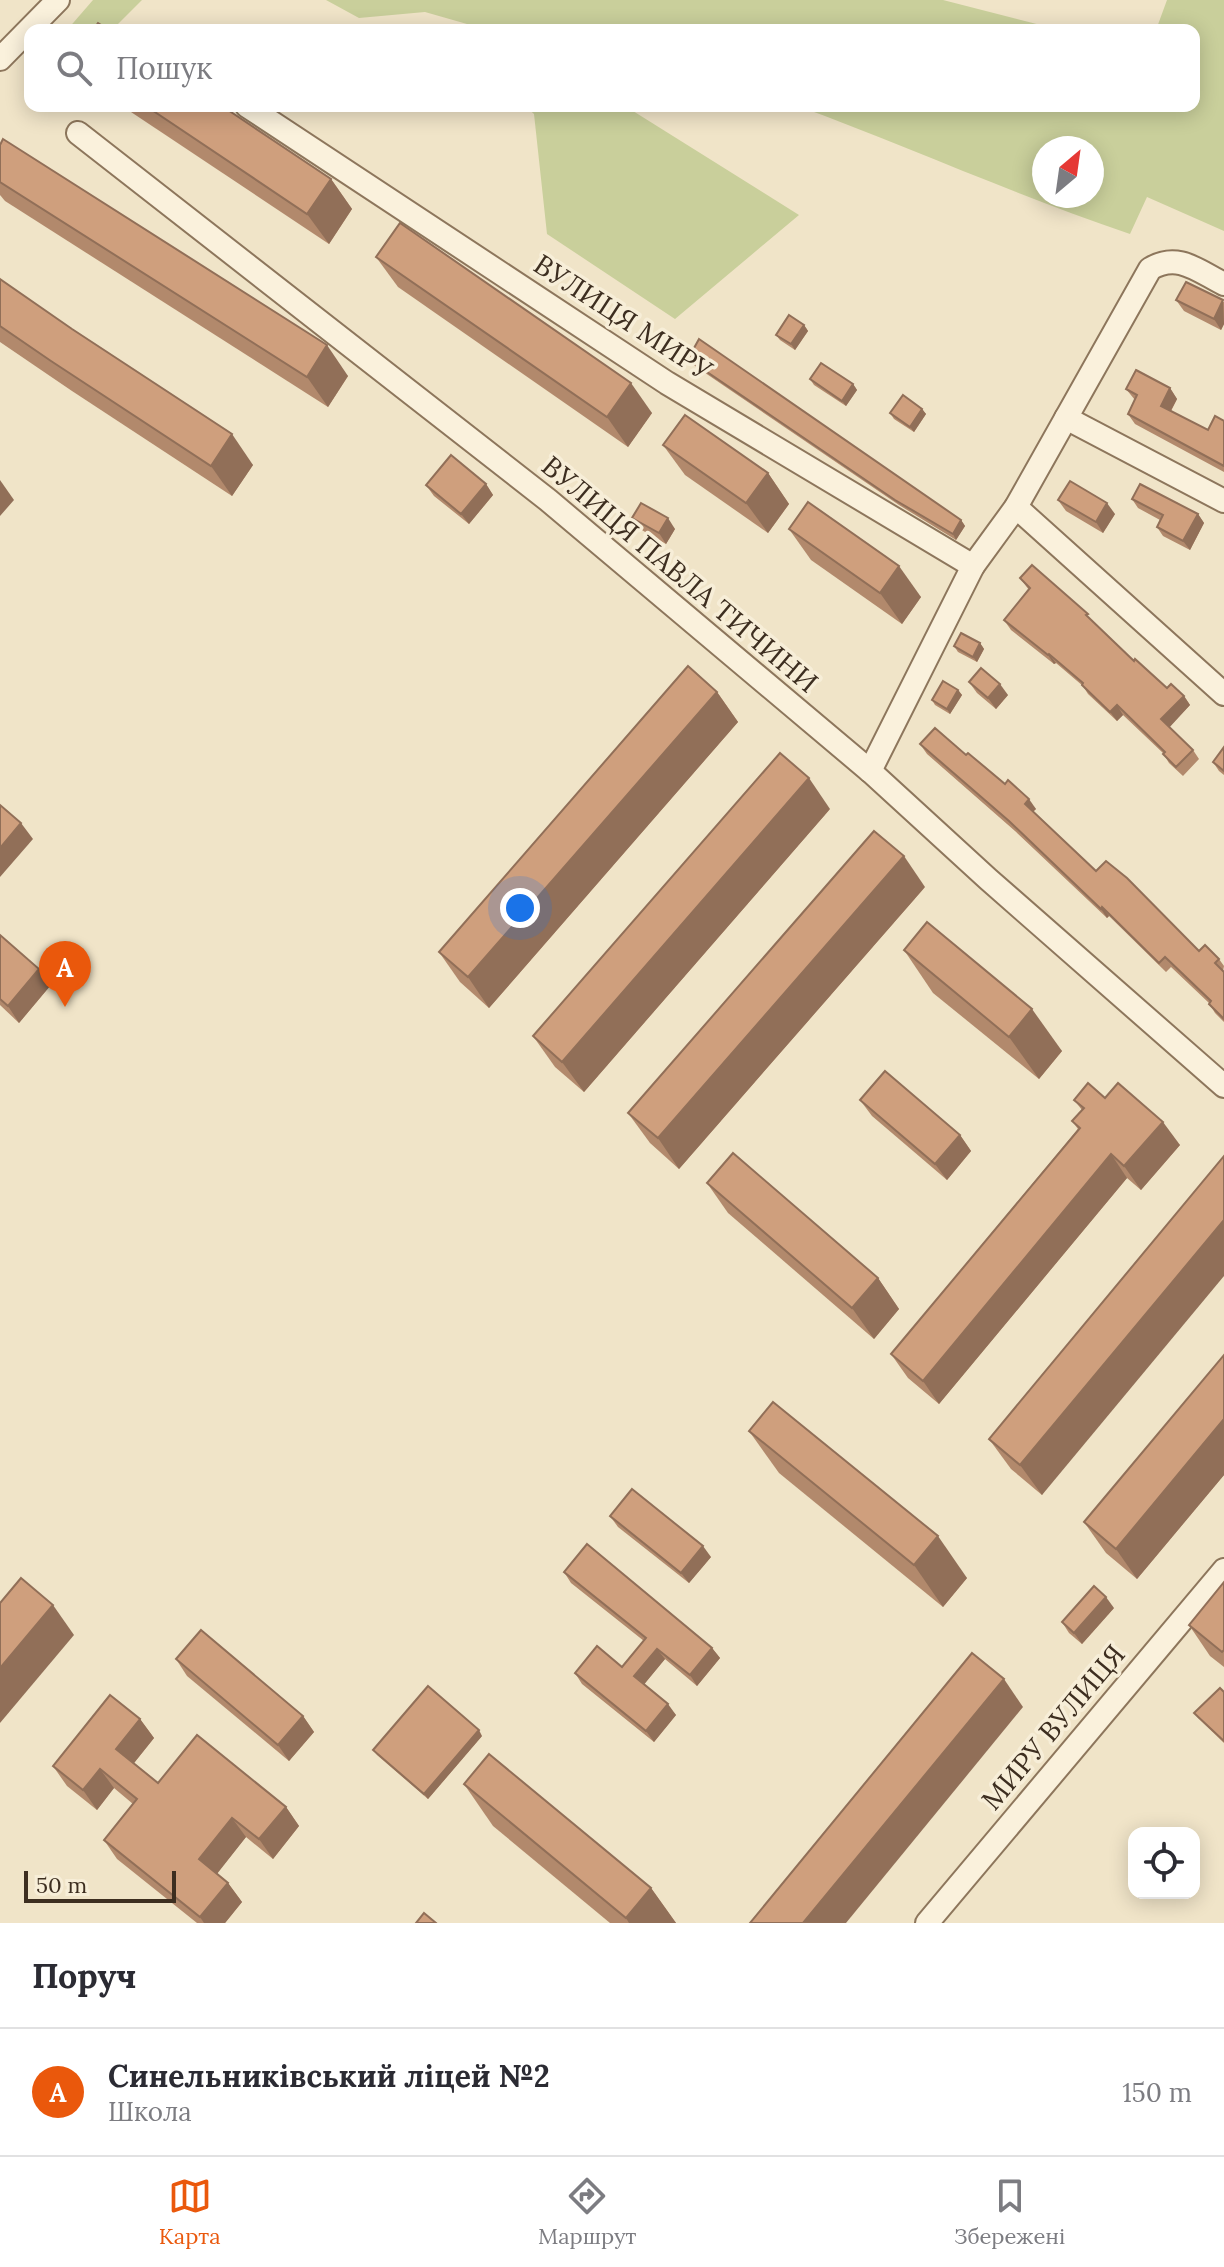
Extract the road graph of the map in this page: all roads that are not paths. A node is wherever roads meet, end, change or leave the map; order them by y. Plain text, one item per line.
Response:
1 (58, 0) edge
2 (34, 24) edge
3 (24, 35) edge
4 (0, 59) edge
5 (256, 112) edge
6 (78, 133) dead end
7 (1224, 284) edge
8 (1066, 418) junction
9 (1224, 501) edge
10 (1016, 507) junction
11 (973, 566) junction
12 (1224, 694) edge
13 (870, 771) junction
14 (1224, 1086) edge
15 (1224, 1570) edge
16 (927, 1923) edge

1 - 2 street
3 - 4 street
5 - 11 street, ВУЛИЦЯ МИРУ
6 - 13 street, ВУЛИЦЯ ПАВЛА ТИЧИНИ
7 - 8 street
8 - 9 street
8 - 10 street
10 - 11 street
10 - 12 street
11 - 13 street
13 - 14 street, ВУЛИЦЯ ПАВЛА ТИЧИНИ
15 - 16 street, МИРУ ВУЛИЦЯ

